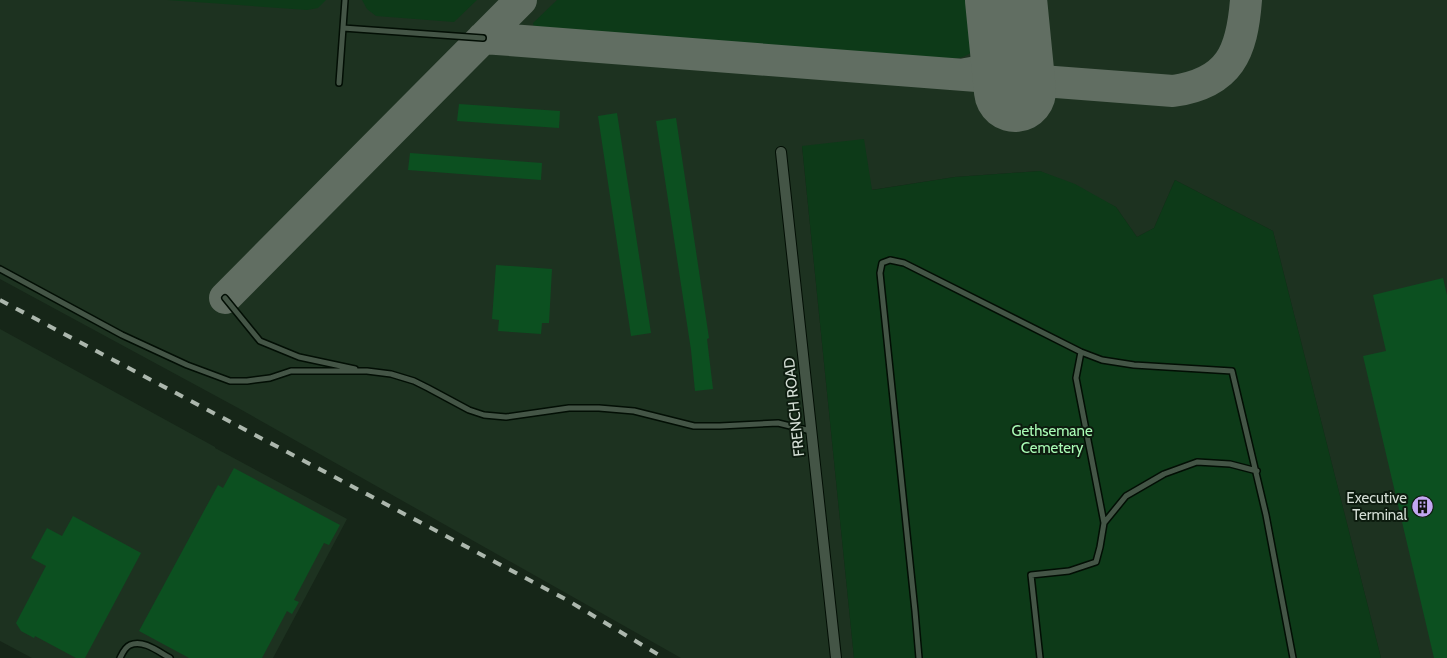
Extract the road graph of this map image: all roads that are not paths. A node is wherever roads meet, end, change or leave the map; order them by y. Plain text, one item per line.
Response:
1 (345, 0) edge
2 (343, 28) junction
3 (483, 38) dead end
4 (339, 83) dead end
5 (782, 152) dead end
6 (0, 268) edge
7 (225, 298) dead end
8 (1081, 352) junction
9 (367, 371) junction
10 (812, 431) junction
11 (1257, 471) junction
12 (1104, 523) junction
13 (120, 658) edge
14 (170, 658) edge
15 (836, 658) edge
16 (919, 658) edge
17 (1040, 658) edge
18 (1293, 658) edge

1 - 2 lane
2 - 3 lane
2 - 4 lane
5 - 10 street, FRENCH ROAD
6 - 9 lane
7 - 9 lane
8 - 11 lane
8 - 12 lane
8 - 16 lane
9 - 10 lane
10 - 15 street, FRENCH ROAD
11 - 12 lane
11 - 18 lane
12 - 17 lane
13 - 14 lane

